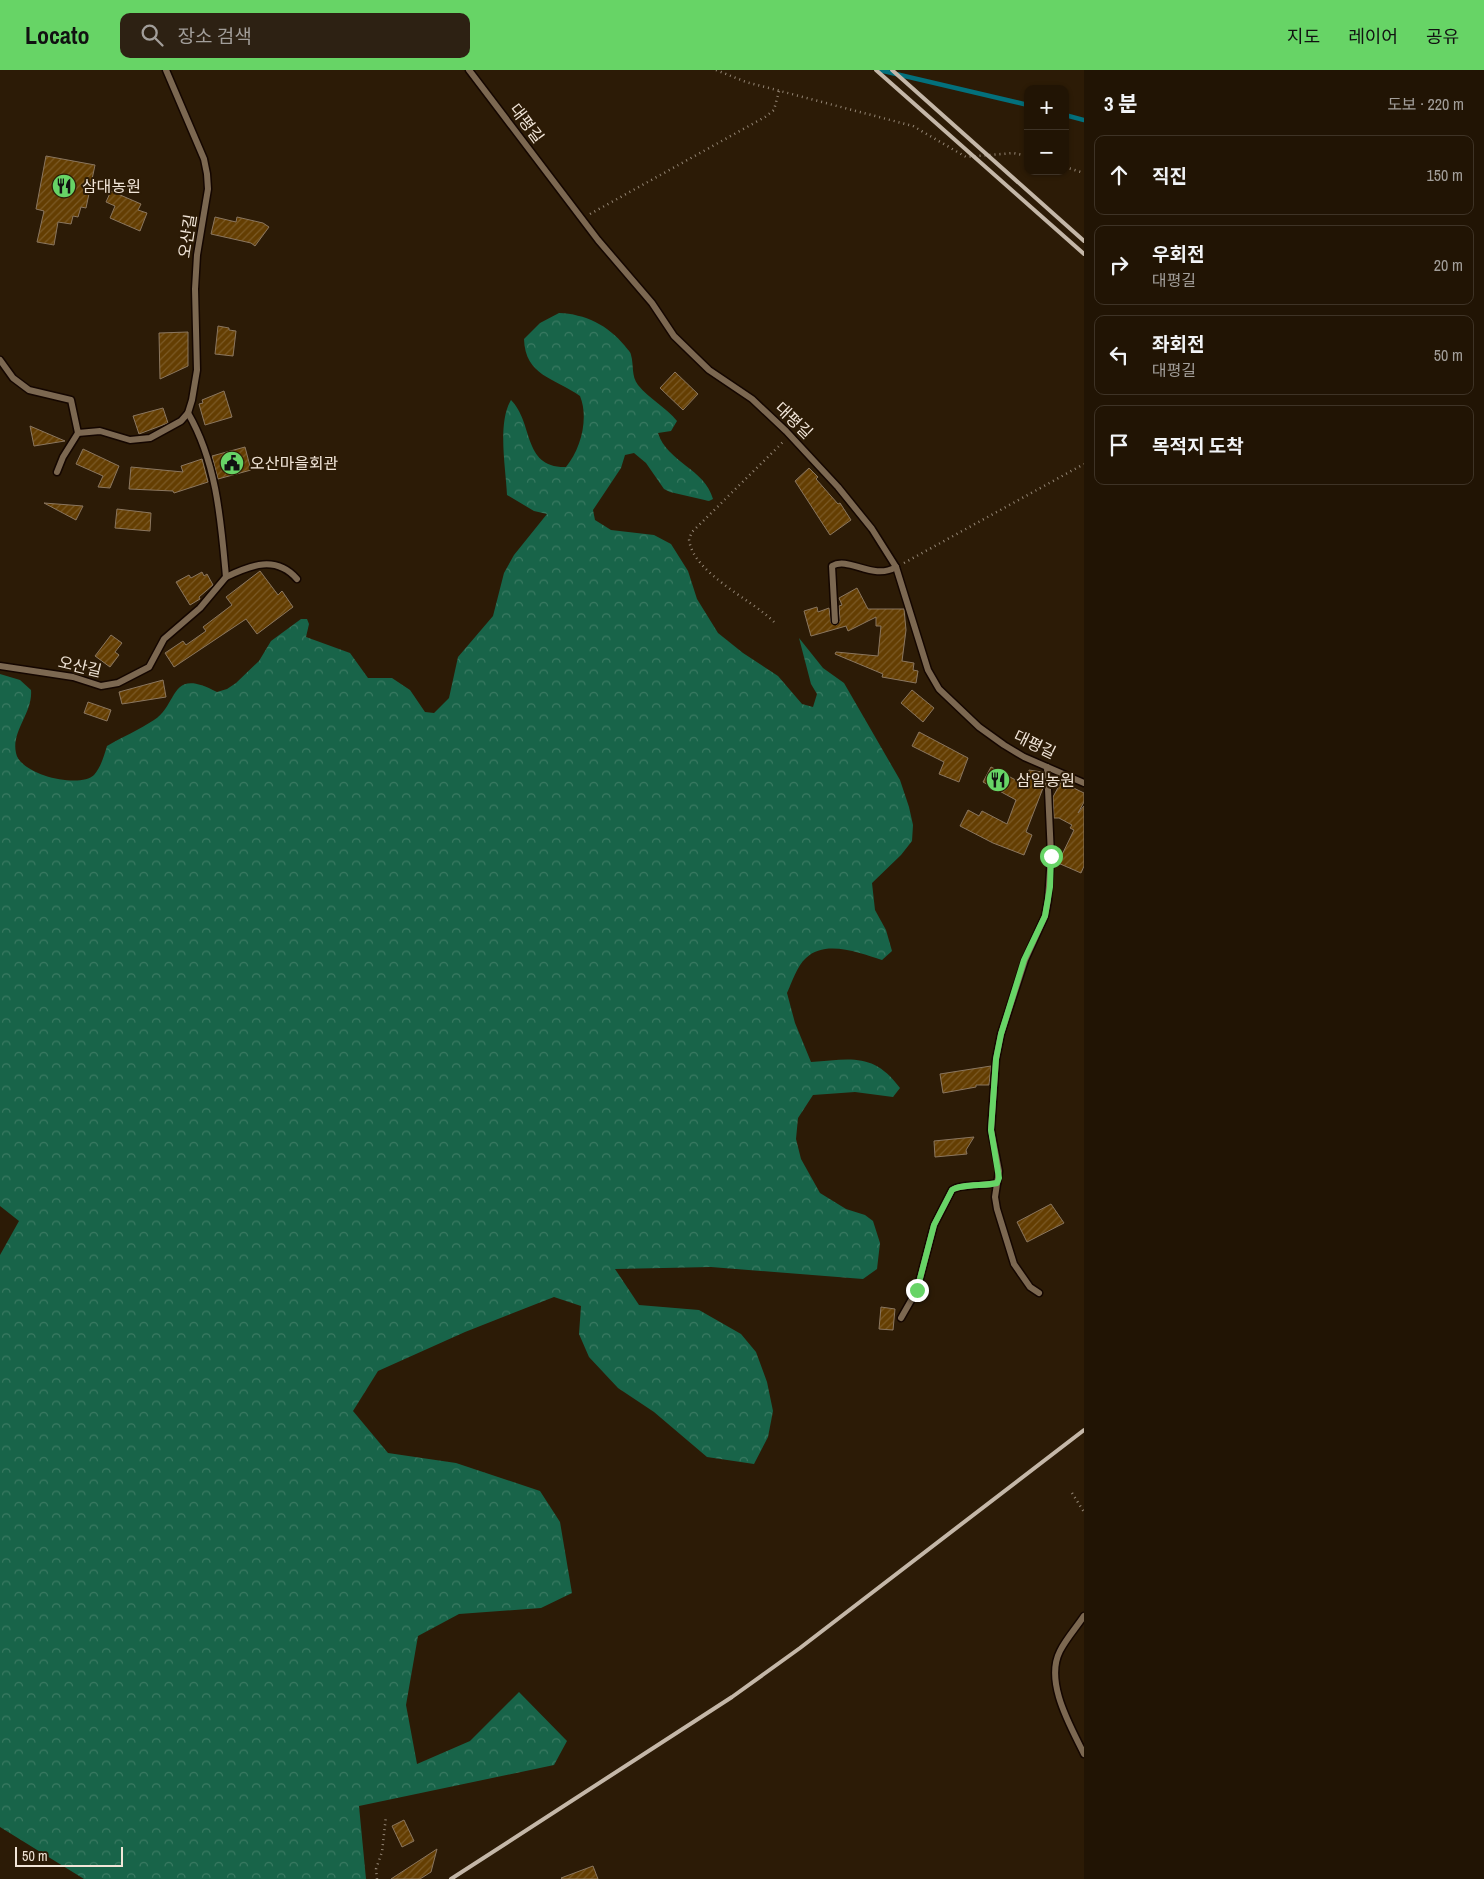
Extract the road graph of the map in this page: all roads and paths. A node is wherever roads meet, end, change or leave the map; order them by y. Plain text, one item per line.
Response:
1 (166, 70) edge
2 (469, 70) edge
3 (716, 70) edge
4 (779, 91) junction
5 (1024, 155) edge
6 (1069, 168) edge
7 (1084, 173) edge
8 (581, 218) junction
9 (0, 360) edge
10 (188, 413) junction
11 (78, 433) junction
12 (791, 435) junction
13 (1084, 464) edge
14 (57, 472) dead end
15 (896, 568) junction
16 (226, 577) junction
17 (297, 580) dead end
18 (835, 621) dead end
19 (774, 622) dead end
20 (0, 666) edge
21 (1047, 767) junction
22 (1084, 783) edge
23 (997, 1183) junction
24 (1039, 1293) dead end
25 (901, 1318) dead end
26 (1072, 1493) dead end
27 (1084, 1512) edge
28 (1084, 1616) edge
29 (1084, 1754) edge
30 (386, 1816) dead end
31 (377, 1879) edge

1 - 10 lane, 오산길
2 - 8 lane, 대평길
3 - 4 path
4 - 5 path
4 - 8 path
6 - 7 path
8 - 12 lane, 대평길
9 - 11 lane
10 - 11 lane
10 - 16 lane
11 - 14 lane
12 - 15 lane, 대평길
12 - 19 path
13 - 15 path
15 - 18 lane
15 - 21 lane, 대평길
16 - 17 lane
16 - 20 lane, 오산길
21 - 22 lane, 대평길
21 - 23 lane
23 - 24 lane
23 - 25 lane
26 - 27 path
28 - 29 lane
30 - 31 path

